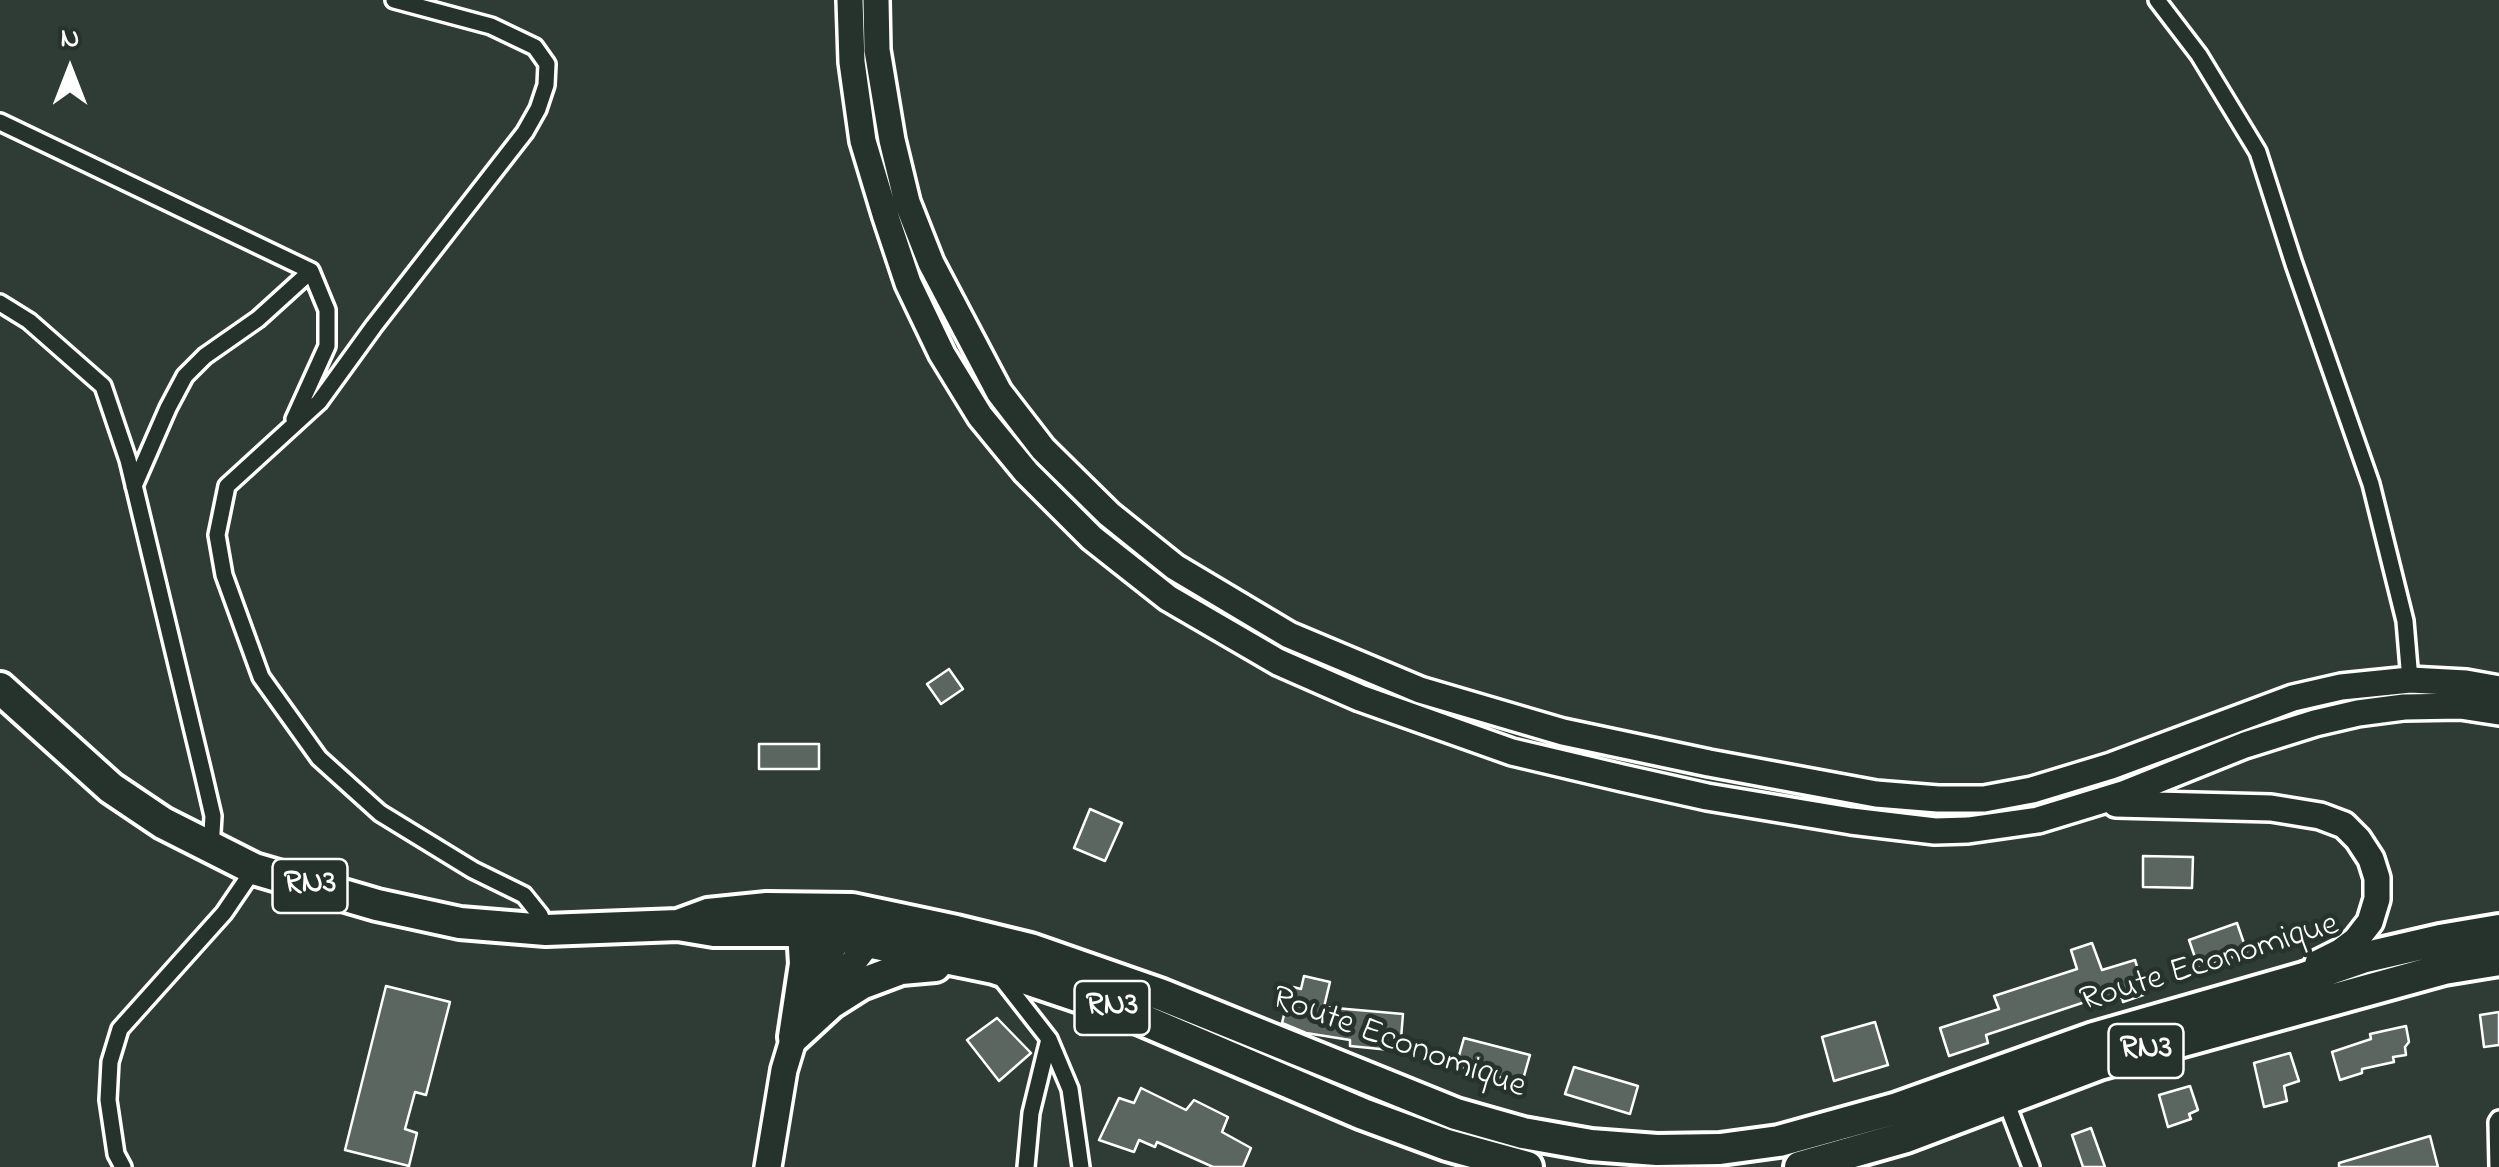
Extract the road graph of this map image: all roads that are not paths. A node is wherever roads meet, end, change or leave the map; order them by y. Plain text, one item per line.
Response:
1 (394, 0) edge
2 (850, 0) edge
3 (876, 0) edge
4 (2157, 0) edge
5 (0, 122) edge
6 (310, 272) junction
7 (0, 303) edge
8 (290, 428) junction
9 (134, 486) junction
10 (2410, 680) junction
11 (0, 688) edge
12 (2499, 690) edge
13 (2499, 712) edge
14 (2038, 820) junction
15 (211, 849) junction
16 (254, 869) junction
17 (678, 925) junction
18 (860, 926) junction
19 (546, 930) junction
20 (2499, 930) edge
21 (803, 931) junction
22 (2499, 960) edge
23 (989, 968) junction
24 (2262, 990) junction
25 (1158, 1010) junction
26 (794, 1037) junction
27 (1049, 1039) junction
28 (2001, 1086) junction
29 (2499, 1119) edge
30 (123, 1167) edge
31 (768, 1167) edge
32 (1026, 1167) edge
33 (1081, 1167) edge
34 (1527, 1167) edge
35 (1800, 1167) edge
36 (2031, 1167) edge
37 (2498, 1167) edge

1 - 8 street
2 - 14 main road
3 - 10 main road
4 - 10 street
5 - 6 street
6 - 8 street
6 - 9 street
7 - 9 street
8 - 19 street
9 - 15 street
10 - 12 main road
11 - 15 highway, Route Economique / RN3
13 - 14 main road
14 - 24 main road
15 - 16 highway, Route Economique / RN3
16 - 19 highway, Route Economique / RN3
16 - 30 street
17 - 18 highway, Route Economique / RN3
17 - 19 highway, Route Economique / RN3
17 - 21 highway, Route Economique / RN3
18 - 21 highway, Route Economique / RN3
18 - 23 highway, Route Economique / RN3
18 - 25 highway, Route Economique / RN3
18 - 26 main road
20 - 24 highway, Route Economique / RN3
21 - 26 highway
22 - 28 highway, Route Economique / RN3
23 - 25 highway, Route Economique / RN3
23 - 26 highway
23 - 27 street
24 - 28 highway, Route Economique / RN3
25 - 28 highway, Route Economique / RN3
25 - 34 highway, Route Economique / RN3
26 - 31 main road
27 - 32 street
27 - 33 street
28 - 35 highway, Route Economique / RN3
28 - 36 street
29 - 37 street

